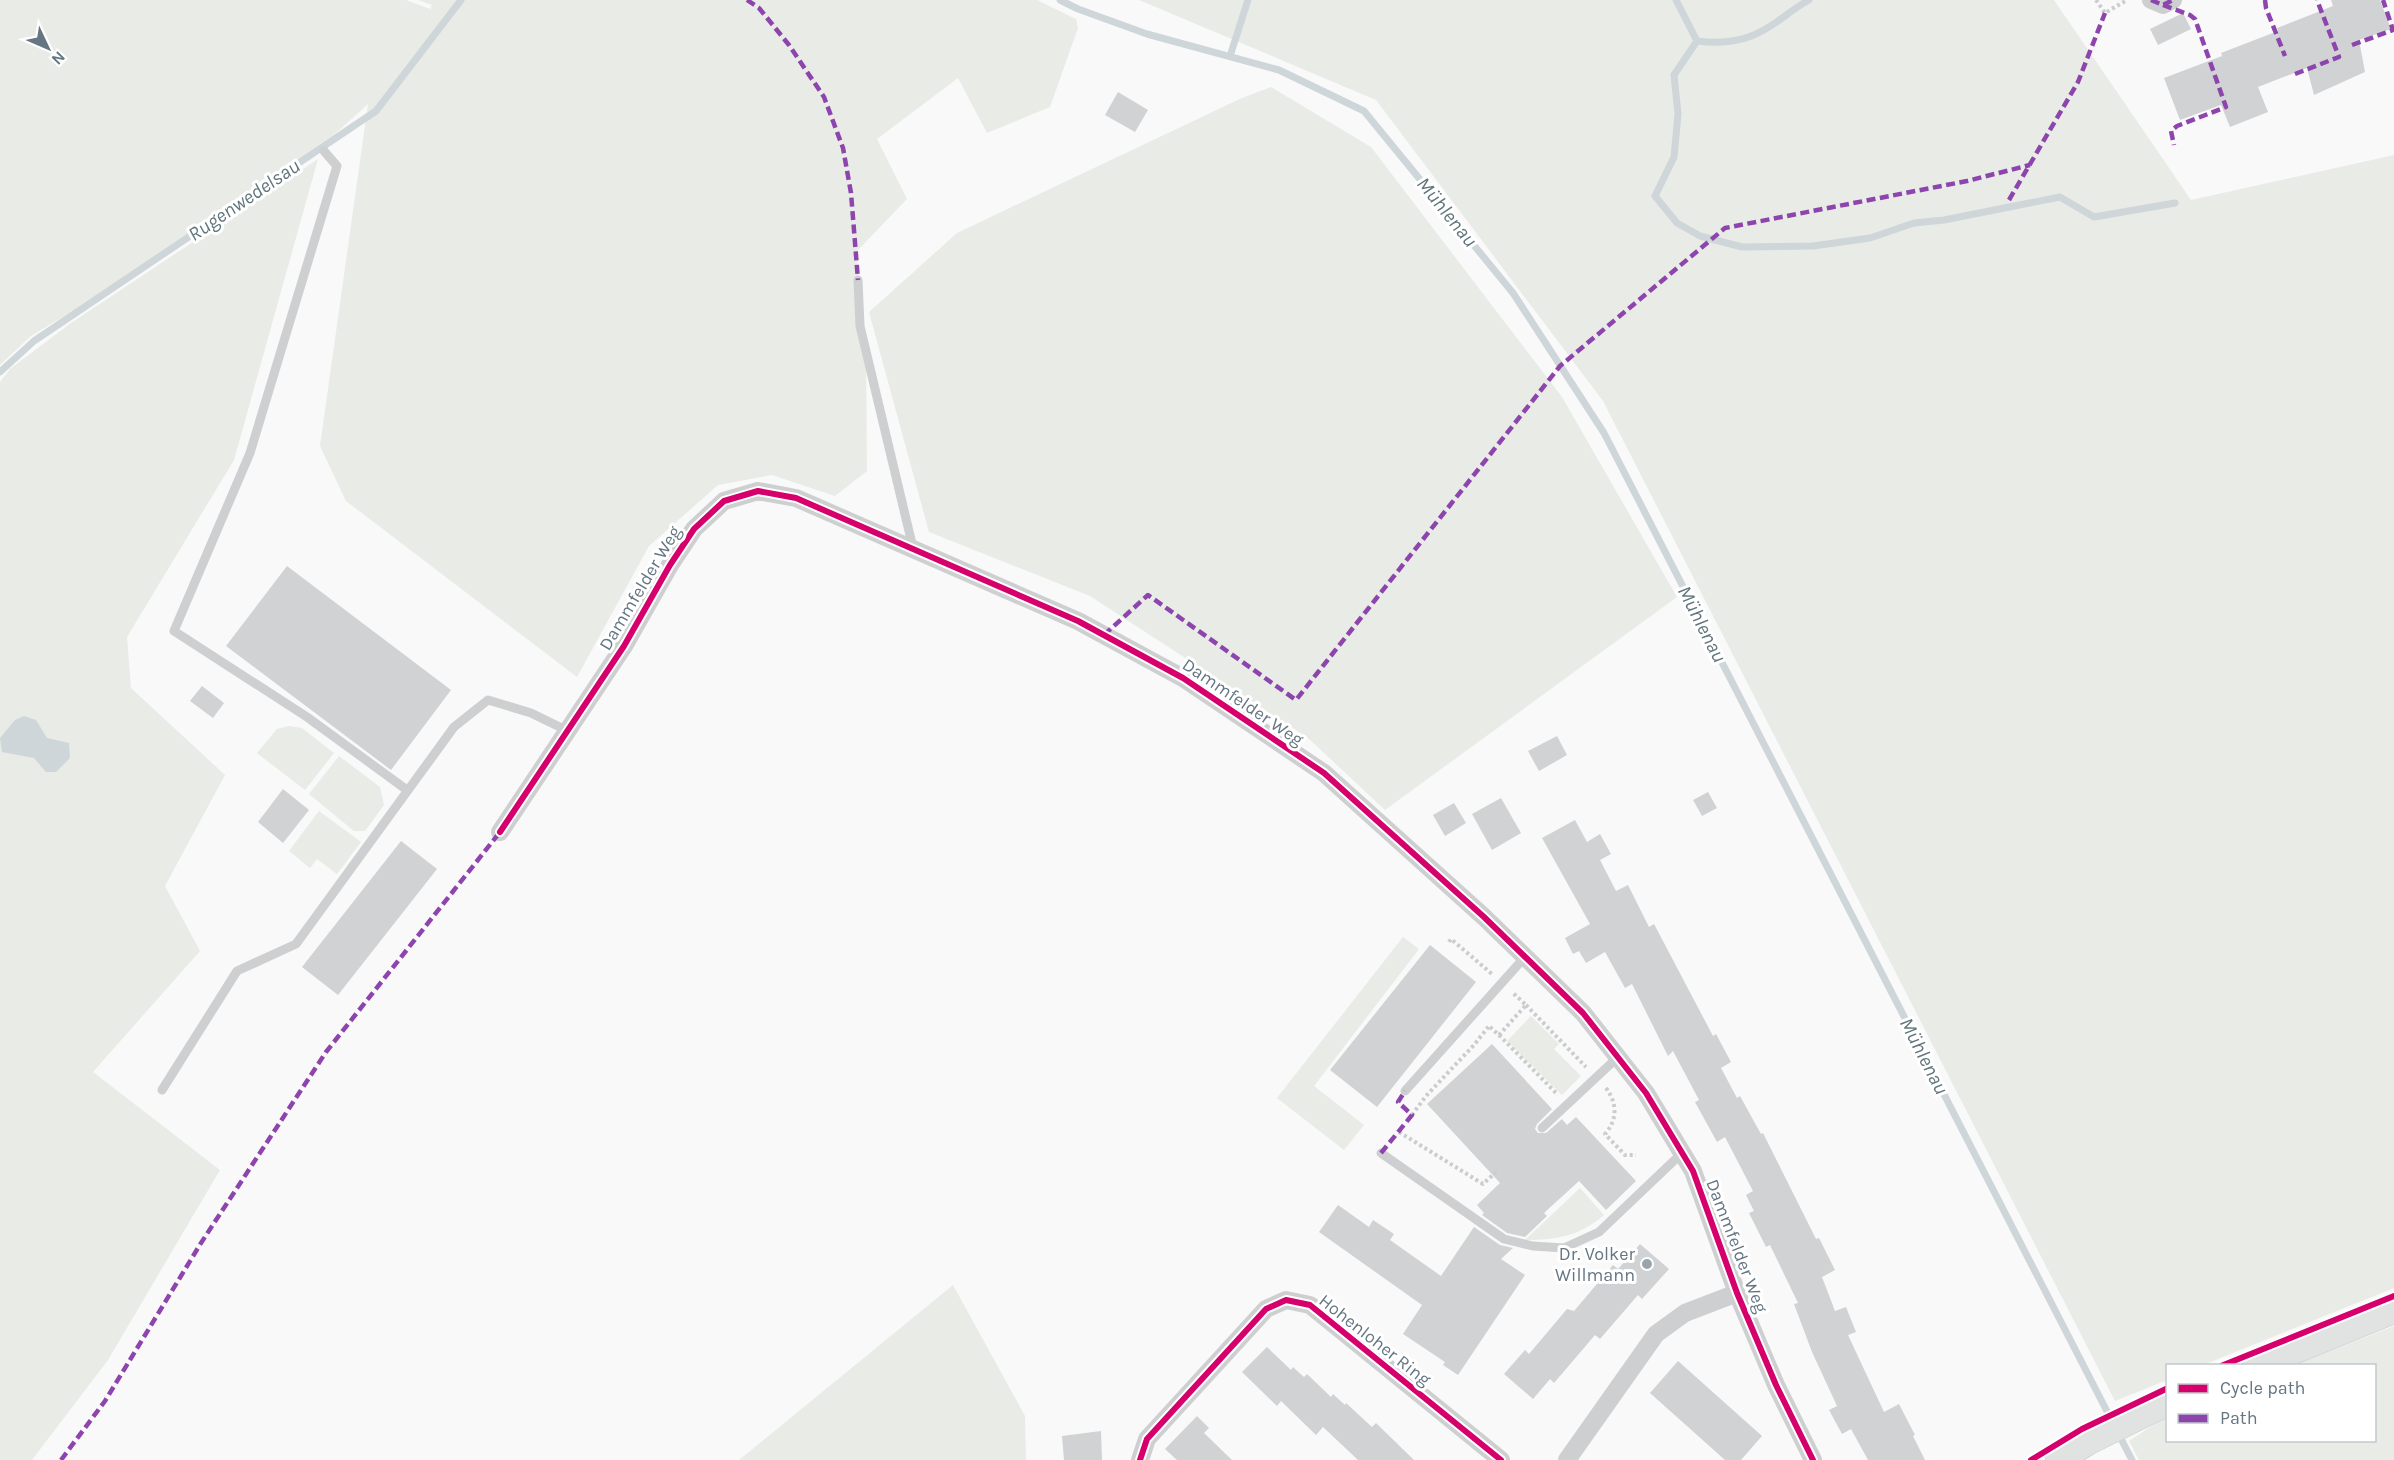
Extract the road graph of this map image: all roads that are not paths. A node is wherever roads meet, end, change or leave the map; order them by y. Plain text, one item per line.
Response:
1 (2151, 0) edge
2 (2173, 0) edge
3 (324, 152) dead end
4 (858, 280) dead end
5 (913, 548) junction
6 (568, 731) junction
7 (407, 790) junction
8 (500, 832) dead end
9 (1524, 958) junction
10 (1618, 1056) junction
11 (162, 1090) dead end
12 (1405, 1091) dead end
13 (1542, 1128) dead end
14 (1381, 1153) dead end
15 (1682, 1153) junction
16 (1737, 1293) junction
17 (2394, 1310) edge
18 (2259, 1364) edge
19 (2159, 1406) edge
20 (1140, 1460) edge
21 (1501, 1460) edge
22 (1568, 1460) edge
23 (1813, 1460) edge
24 (2059, 1460) edge

1 - 2 street
3 - 7 lane
4 - 5 lane
5 - 6 street, Dammfelder Weg
5 - 9 street, Dammfelder Weg
6 - 7 lane
6 - 8 street, Dammfelder Weg
7 - 11 lane
9 - 10 street, Dammfelder Weg
9 - 12 lane
10 - 13 lane
10 - 15 street, Dammfelder Weg
14 - 15 lane
15 - 16 street, Dammfelder Weg
16 - 22 street
16 - 23 street, Dammfelder Weg
17 - 18 main road
19 - 24 main road
20 - 21 street, Hohenloher Ring

